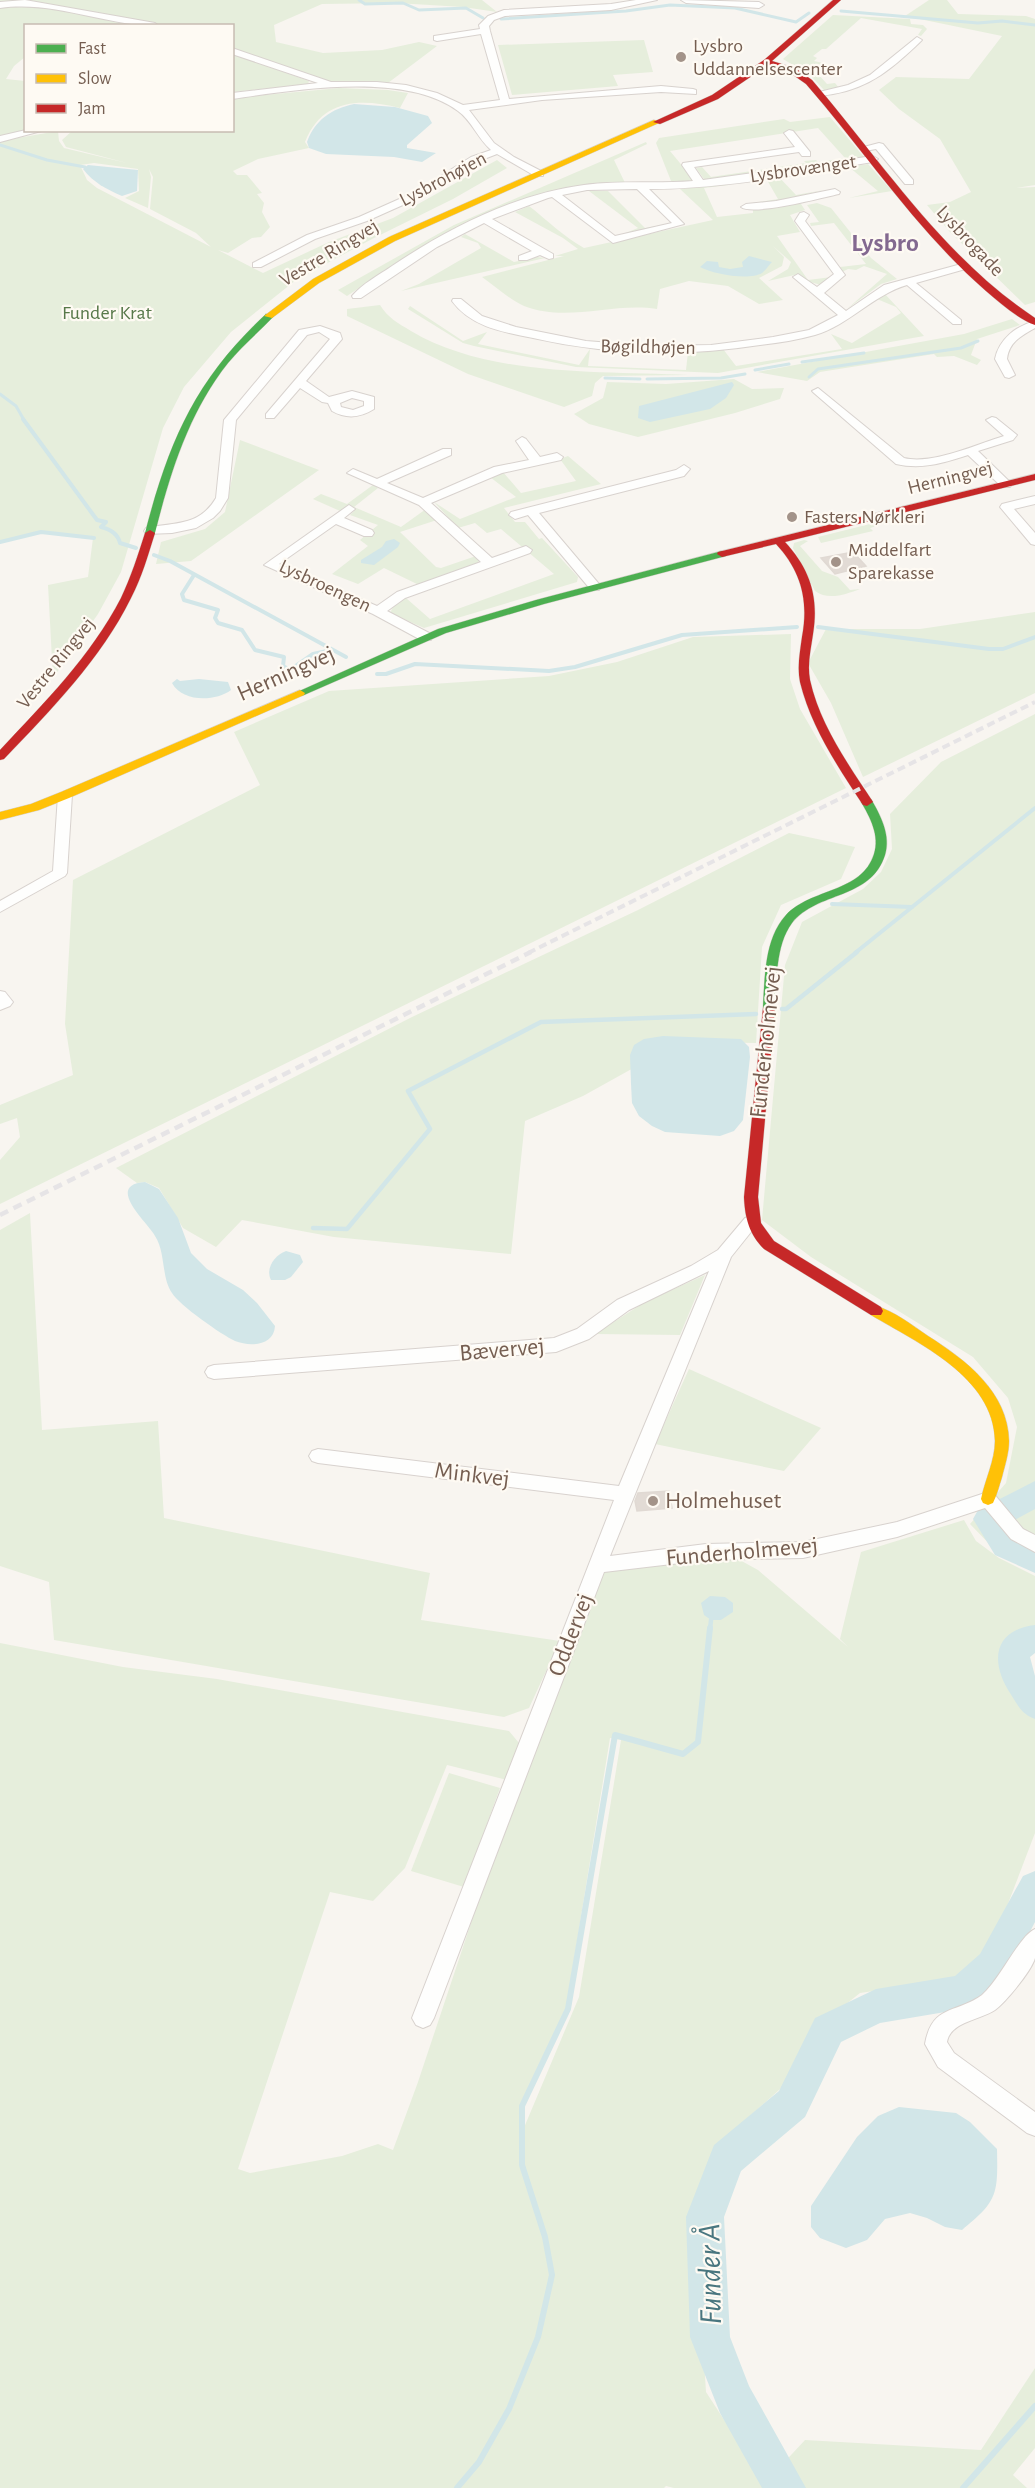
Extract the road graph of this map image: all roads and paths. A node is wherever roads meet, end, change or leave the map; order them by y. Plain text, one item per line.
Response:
1 (650, 0) edge
2 (686, 0) edge
3 (837, 0) edge
4 (0, 5) edge
5 (759, 5) edge
6 (151, 24) edge
7 (484, 31) junction
8 (437, 38) dead end
9 (917, 40) dead end
10 (234, 52) edge
11 (767, 62) junction
12 (332, 84) junction
13 (693, 92) dead end
14 (820, 93) junction
15 (234, 96) edge
16 (505, 101) junction
17 (462, 108) junction
18 (31, 132) edge
19 (789, 133) dead end
20 (0, 139) edge
21 (801, 149) junction
22 (497, 151) junction
23 (869, 154) junction
24 (811, 160) dead end
25 (901, 173) junction
26 (539, 174) junction
27 (886, 175) junction
28 (909, 182) dead end
29 (701, 184) junction
30 (641, 187) junction
31 (834, 191) dead end
32 (555, 194) junction
33 (741, 197) junction
34 (804, 215) dead end
35 (485, 219) junction
36 (523, 258) dead end
37 (258, 265) dead end
38 (965, 266) junction
39 (798, 277) dead end
40 (908, 281) junction
41 (818, 292) junction
42 (357, 296) dead end
43 (457, 301) dead end
44 (846, 316) junction
45 (957, 322) dead end
46 (1035, 323) edge
47 (1009, 375) dead end
48 (300, 382) junction
49 (818, 391) dead end
50 (336, 400) dead end
51 (270, 416) dead end
52 (992, 420) dead end
53 (522, 441) dead end
54 (970, 450) junction
55 (447, 452) dead end
56 (557, 457) dead end
57 (537, 462) junction
58 (684, 469) dead end
59 (353, 473) dead end
60 (1035, 477) edge
61 (377, 483) junction
62 (1006, 484) junction
63 (1035, 500) edge
64 (423, 502) junction
65 (349, 509) dead end
66 (531, 511) junction
67 (515, 515) dead end
68 (334, 519) junction
69 (150, 531) junction
70 (368, 533) dead end
71 (778, 540) junction
72 (1035, 541) edge
73 (526, 550) dead end
74 (490, 563) junction
75 (595, 587) junction
76 (378, 611) junction
77 (426, 637) junction
78 (29, 727) junction
79 (0, 749) edge
80 (0, 757) edge
81 (65, 795) junction
82 (0, 816) edge
83 (0, 907) edge
84 (0, 996) edge
85 (0, 1005) edge
86 (751, 1222) junction
87 (724, 1254) junction
88 (214, 1372) dead end
89 (318, 1456) dead end
90 (625, 1494) junction
91 (988, 1499) junction
92 (1035, 1544) edge
93 (598, 1565) junction
94 (1035, 1940) edge
95 (423, 2018) dead end
96 (1035, 2124) edge

1 - 7 street
2 - 5 street
3 - 11 street, Vestre Ringvej
4 - 6 street
7 - 8 street
7 - 16 street
9 - 14 street
10 - 12 street, Lysbrohøjen
11 - 14 street, Lysbrogade
11 - 26 street, Vestre Ringvej
12 - 15 street, Lysbrohøjen
12 - 17 street, Lysbrohøjen
13 - 16 street
14 - 23 street, Lysbrogade
16 - 17 street
17 - 22 street, Lysbrohøjen
18 - 20 street
19 - 21 street, Lysbrovænget
21 - 24 street, Lysbrovænget
21 - 29 street, Lysbrovænget
22 - 26 street, Lysbrohøjen
22 - 37 street, Lysbrohøjen
23 - 25 street, Lysbrogade
23 - 27 street, Lysbrogade
23 - 33 street, Lysbrovænget
25 - 27 street
25 - 28 street, Lysbrogade
26 - 69 street, Vestre Ringvej
27 - 38 street, Lysbrogade
29 - 30 street, Lysbrovænget
29 - 33 street, Lysbrovænget
30 - 32 street, Lysbrovænget
30 - 32 street
31 - 33 street, Lysbrovænget
32 - 35 street, Lysbrovænget
34 - 41 street
35 - 36 street
35 - 42 street, Lysbrovænget
38 - 40 street, Bøgildhøjen
38 - 46 street, Lysbrogade
39 - 41 street
40 - 44 street, Bøgildhøjen
40 - 45 street
41 - 44 street
43 - 44 street, Bøgildhøjen
46 - 47 street
48 - 50 street
48 - 51 street
48 - 69 street
49 - 54 street
52 - 54 street
53 - 57 street
54 - 62 street
55 - 61 street
56 - 57 street
57 - 64 street
58 - 66 street
59 - 61 street
60 - 62 street, Herningvej
61 - 64 street
62 - 71 street, Herningvej
63 - 72 street, Herningvej
64 - 74 street
65 - 68 street, Lysbroengen
66 - 67 street
66 - 75 street
68 - 70 street
68 - 76 street, Lysbroengen
69 - 78 street, Vestre Ringvej
71 - 75 street, Herningvej
71 - 86 street, Funderholmevej
73 - 74 street, Lysbroengen
74 - 76 street, Lysbroengen
75 - 77 street, Herningvej
76 - 77 street, Lysbroengen
77 - 81 street, Herningvej
78 - 79 street, Vestre Ringvej
78 - 80 street, Vestre Ringvej
81 - 82 street, Herningvej
81 - 83 street
84 - 85 street
86 - 87 street, Bævervej
86 - 91 street
87 - 88 street, Bævervej
87 - 90 street, Oddervej
89 - 90 street, Minkvej
90 - 93 street, Oddervej
91 - 92 street
91 - 93 street, Funderholmevej
93 - 95 street, Oddervej
94 - 96 street

